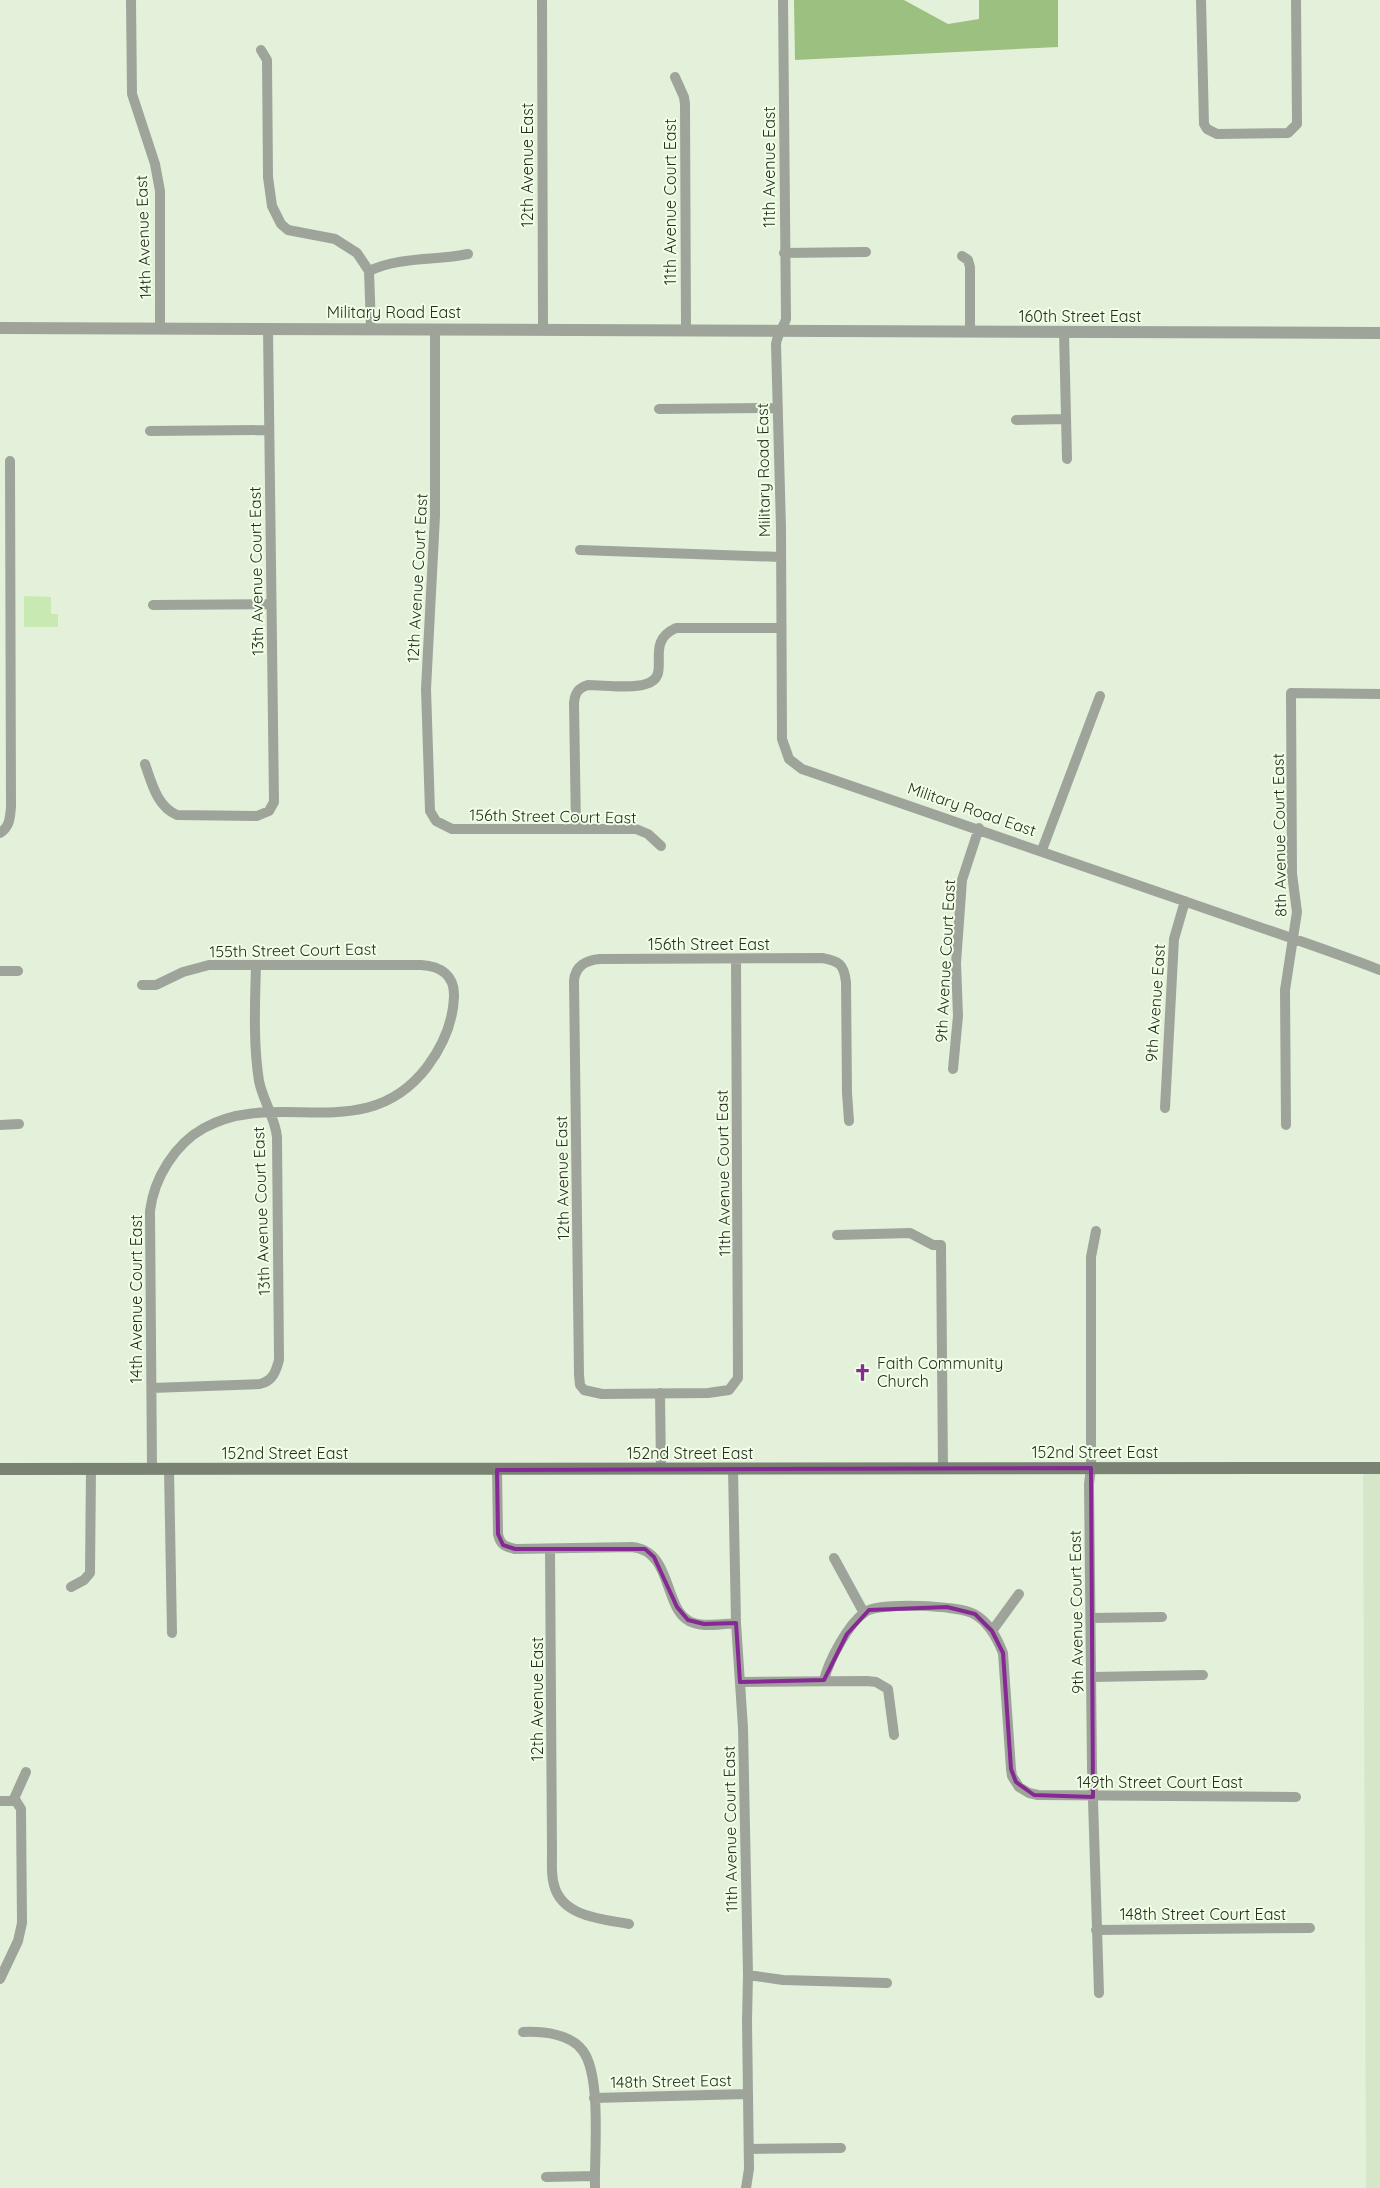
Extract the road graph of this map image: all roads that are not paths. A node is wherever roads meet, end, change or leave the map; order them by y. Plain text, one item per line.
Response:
1 (131, 0) edge
2 (542, 0) edge
3 (783, 0) edge
4 (1201, 0) edge
5 (1296, 0) edge
6 (261, 50) dead end
7 (675, 77) dead end
8 (784, 252) junction
9 (866, 252) dead end
10 (468, 254) dead end
11 (962, 256) dead end
12 (369, 271) junction
13 (160, 327) junction
14 (0, 328) edge
15 (268, 328) junction
16 (371, 328) junction
17 (435, 329) junction
18 (543, 330) junction
19 (686, 330) junction
20 (779, 331) junction
21 (970, 332) junction
22 (1064, 332) junction
23 (1380, 333) edge
24 (778, 408) junction
25 (659, 409) dead end
26 (1066, 419) junction
27 (1016, 420) dead end
28 (268, 430) junction
29 (150, 431) dead end
30 (1067, 459) dead end
31 (10, 461) dead end
32 (580, 550) dead end
33 (780, 557) junction
34 (271, 604) junction
35 (153, 605) dead end
36 (781, 628) junction
37 (1380, 694) edge
38 (1100, 696) dead end
39 (145, 764) dead end
40 (440, 825) joint
41 (979, 828) junction
42 (576, 829) junction
43 (3, 831) edge
44 (662, 846) dead end
45 (1042, 850) junction
46 (1185, 901) junction
47 (1293, 937) junction
48 (736, 959) junction
49 (256, 965) junction
50 (579, 968) joint
51 (1380, 970) edge
52 (0, 971) edge
53 (18, 971) dead end
54 (447, 974) joint
55 (142, 985) dead end
56 (953, 1069) dead end
57 (1165, 1108) dead end
58 (270, 1113) junction
59 (849, 1121) dead end
60 (19, 1124) dead end
61 (0, 1125) edge
62 (1286, 1125) dead end
63 (1096, 1231) dead end
64 (838, 1235) dead end
65 (152, 1388) junction
66 (660, 1393) junction
67 (152, 1468) junction
68 (1092, 1468) junction
69 (1380, 1468) edge
70 (0, 1469) edge
71 (90, 1469) junction
72 (170, 1469) junction
73 (660, 1469) junction
74 (733, 1469) junction
75 (943, 1469) junction
76 (496, 1470) junction
77 (550, 1549) junction
78 (834, 1558) dead end
79 (71, 1588) dead end
80 (1018, 1594) dead end
81 (864, 1613) junction
82 (1162, 1617) dead end
83 (1091, 1618) junction
84 (736, 1623) junction
85 (992, 1631) junction
86 (172, 1633) dead end
87 (1203, 1675) dead end
88 (1092, 1678) junction
89 (824, 1680) junction
90 (740, 1682) junction
91 (894, 1735) dead end
92 (26, 1772) dead end
93 (1093, 1797) junction
94 (1296, 1798) dead end
95 (0, 1801) edge
96 (12, 1801) junction
97 (628, 1924) dead end
98 (1310, 1928) dead end
99 (1096, 1930) junction
100 (748, 1975) junction
101 (0, 1979) edge
102 (887, 1983) dead end
103 (1099, 1993) dead end
104 (524, 2032) dead end
105 (747, 2094) junction
106 (594, 2098) junction
107 (841, 2148) dead end
108 (749, 2149) junction
109 (595, 2176) junction
110 (546, 2177) dead end
111 (595, 2188) edge
112 (746, 2188) edge

1 - 13 street, 14th Avenue East
2 - 18 street, 12th Avenue East
3 - 8 street, 11th Avenue East
4 - 5 street
6 - 12 street
7 - 19 street, 11th Avenue Court East
8 - 9 street
8 - 20 street, 11th Avenue East
10 - 12 street
11 - 21 street
12 - 16 street
13 - 14 street, Military Road East
13 - 15 street, Military Road East
15 - 16 street, Military Road East
15 - 28 street, 13th Avenue Court East
16 - 17 street, Military Road East
17 - 18 street, Military Road East
17 - 40 street, 12th Avenue Court East
18 - 19 street, Military Road East
19 - 20 street, Military Road East
20 - 21 street, 160th Street East
20 - 24 street, Military Road East
21 - 22 street, 160th Street East
22 - 23 street, 160th Street East
22 - 26 street
24 - 25 street
24 - 33 street, Military Road East
26 - 27 street
26 - 30 street
28 - 29 street
28 - 34 street, 13th Avenue Court East
31 - 43 street
32 - 33 street
33 - 36 street, Military Road East
34 - 35 street
34 - 39 street, 13th Avenue Court East
36 - 41 street, Military Road East
36 - 42 street
37 - 47 street, 8th Avenue Court East
38 - 45 street
40 - 42 street, 156th Street Court East
41 - 45 street, Military Road East
41 - 56 street, 9th Avenue Court East
42 - 44 street, 156th Street Court East
45 - 46 street, Military Road East
46 - 47 street, Military Road East
46 - 57 street, 9th Avenue East
47 - 51 street, Military Road East
47 - 62 street, 8th Avenue Court East
48 - 50 street, 156th Street East
48 - 59 street, 156th Street East
48 - 66 street, 11th Avenue Court East
49 - 54 street, 155th Street Court East
49 - 55 street, 155th Street Court East
49 - 58 street, 13th Avenue Court East
50 - 66 street, 12th Avenue East
52 - 53 street
54 - 58 street, 14th Avenue Court East
58 - 65 street, 14th Avenue Court East
58 - 65 street, 13th Avenue Court East
60 - 61 street
63 - 68 street, 9th Avenue Court East
64 - 75 street
65 - 67 street, 14th Avenue Court East
66 - 73 street
67 - 71 main road, 152nd Street East
67 - 72 main road, 152nd Street East
68 - 69 main road, 152nd Street East
68 - 75 main road, 152nd Street East
68 - 83 street, 9th Avenue Court East
70 - 71 main road, 152nd Street East
71 - 79 street
72 - 76 main road, 152nd Street East
72 - 86 street
73 - 74 main road, 152nd Street East
73 - 76 main road, 152nd Street East
74 - 75 main road, 152nd Street East
74 - 84 street, 11th Avenue Court East
76 - 77 street
77 - 84 street
77 - 97 street, 12th Avenue East
78 - 81 street
80 - 85 street
81 - 85 street
81 - 89 street
82 - 83 street
83 - 88 street, 9th Avenue Court East
84 - 90 street, 11th Avenue Court East
85 - 93 street, 149th Street Court East
87 - 88 street
88 - 93 street, 9th Avenue Court East
89 - 90 street
89 - 91 street
90 - 100 street, 11th Avenue Court East
92 - 96 street
93 - 94 street, 149th Street Court East
93 - 99 street, 9th Avenue Court East
95 - 96 street
96 - 101 street
98 - 99 street, 148th Street Court East
99 - 103 street, 9th Avenue Court East
100 - 102 street
100 - 105 street, 11th Avenue Court East
104 - 106 street
105 - 106 street, 148th Street East
105 - 108 street, 11th Avenue Court East
106 - 109 street
107 - 108 street
108 - 112 street, 11th Avenue Court East
109 - 110 street
109 - 111 street

